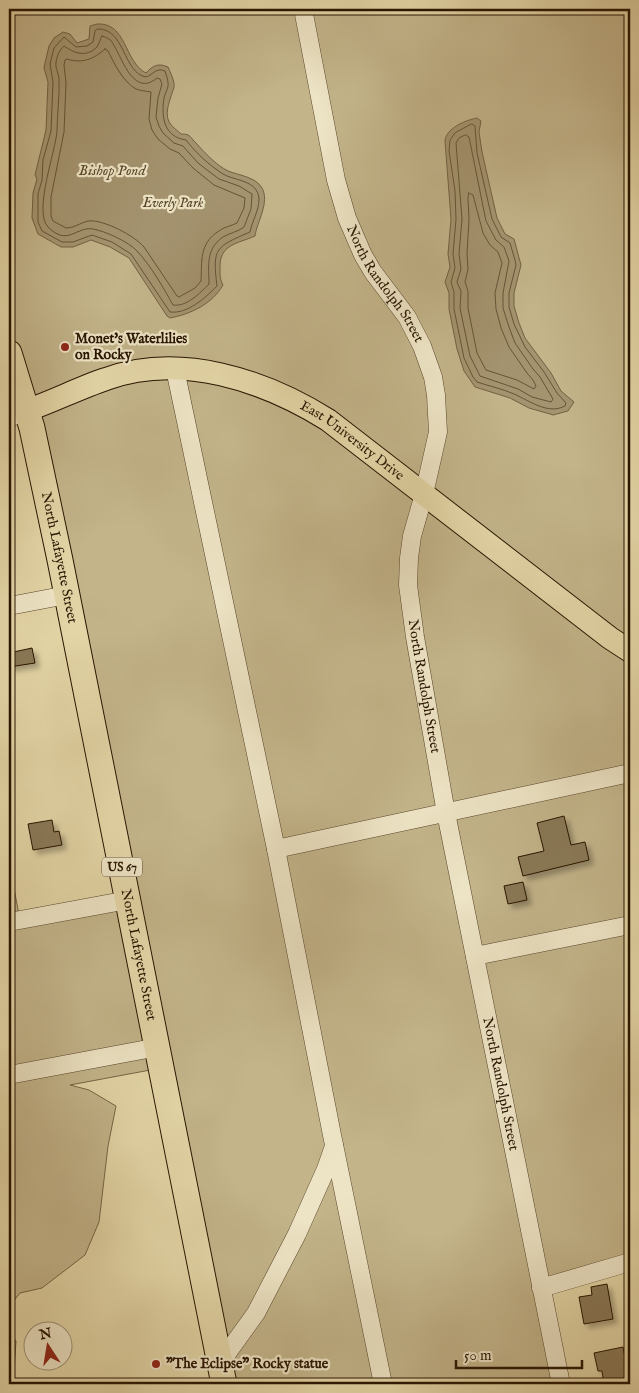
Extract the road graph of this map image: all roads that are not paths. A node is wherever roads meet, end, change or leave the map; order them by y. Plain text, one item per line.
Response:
1 (303, 9) edge
2 (9, 353) edge
3 (175, 369) junction
4 (18, 414) edge
5 (424, 494) junction
6 (68, 595) junction
7 (9, 606) edge
8 (630, 651) edge
9 (630, 773) edge
10 (446, 813) junction
11 (276, 849) junction
12 (128, 900) junction
13 (9, 922) edge
14 (630, 925) edge
15 (475, 956) junction
16 (158, 1048) junction
17 (9, 1075) edge
18 (334, 1146) junction
19 (630, 1262) edge
20 (541, 1288) junction
21 (222, 1374) edge
22 (383, 1384) edge
23 (561, 1384) edge

1 - 5 street, North Randolph Street
2 - 4 highway, North Lafayette Street / US 67
3 - 4 main road, East University Drive
3 - 5 main road, East University Drive
3 - 11 street
4 - 6 highway, North Lafayette Street / US 67
5 - 8 main road, East University Drive
5 - 10 street, North Randolph Street
6 - 7 street
6 - 12 highway, North Lafayette Street / US 67
9 - 10 street
10 - 11 street
10 - 15 street, North Randolph Street
11 - 18 street
12 - 13 street
12 - 16 highway, North Lafayette Street / US 67
14 - 15 street
15 - 20 street, North Randolph Street
16 - 17 street
16 - 21 highway, North Lafayette Street / US 67
18 - 21 street
18 - 22 street
19 - 20 street
20 - 23 street, North Randolph Street

